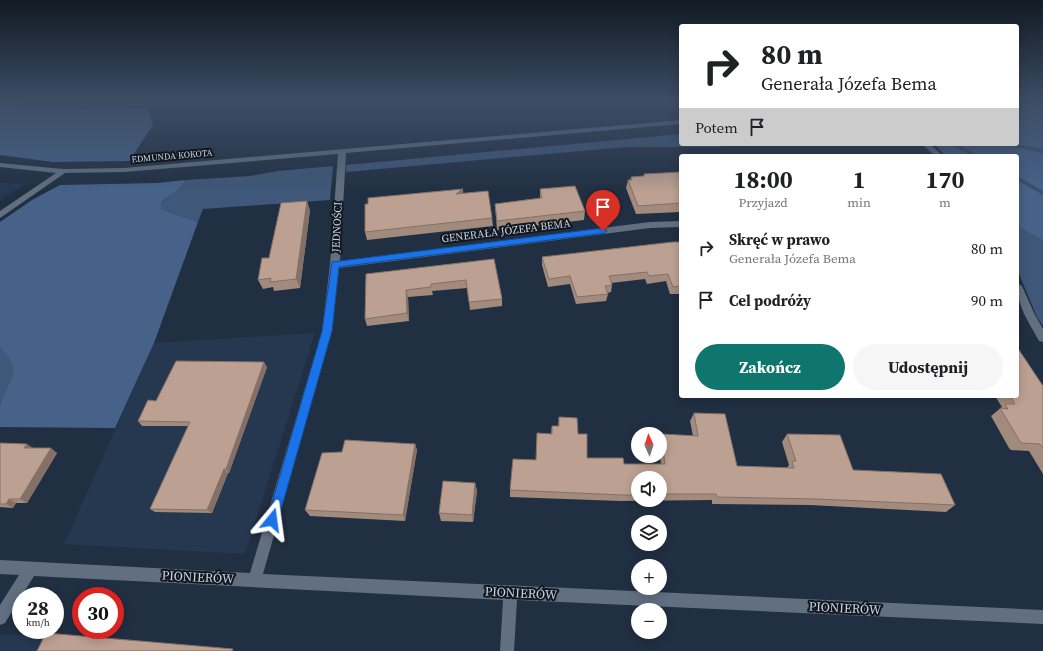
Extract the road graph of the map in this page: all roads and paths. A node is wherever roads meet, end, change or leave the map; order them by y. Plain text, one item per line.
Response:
1 (575, 131) edge
2 (928, 146) edge
3 (342, 152) junction
4 (937, 154) edge
5 (0, 165) edge
6 (63, 171) junction
7 (0, 215) edge
8 (679, 224) edge
9 (335, 264) junction
10 (1019, 291) edge
11 (1043, 338) edge
12 (0, 567) edge
13 (31, 568) junction
14 (255, 580) junction
15 (510, 593) junction
16 (1043, 617) edge
17 (0, 618) edge
18 (507, 651) edge

1 - 3 street, EDMUNDA KOKOTA
2 - 4 street
3 - 6 street, EDMUNDA KOKOTA
3 - 9 street, JEDNOŚCI
5 - 6 street, EDMUNDA KOKOTA
6 - 7 street
8 - 9 street, GENERAŁA JÓZEFA BEMA
9 - 14 street, JEDNOŚCI
10 - 11 street
12 - 13 street, PIONIERÓW
13 - 14 street, PIONIERÓW
13 - 17 street
14 - 15 street, PIONIERÓW
15 - 16 street, PIONIERÓW
15 - 18 street

